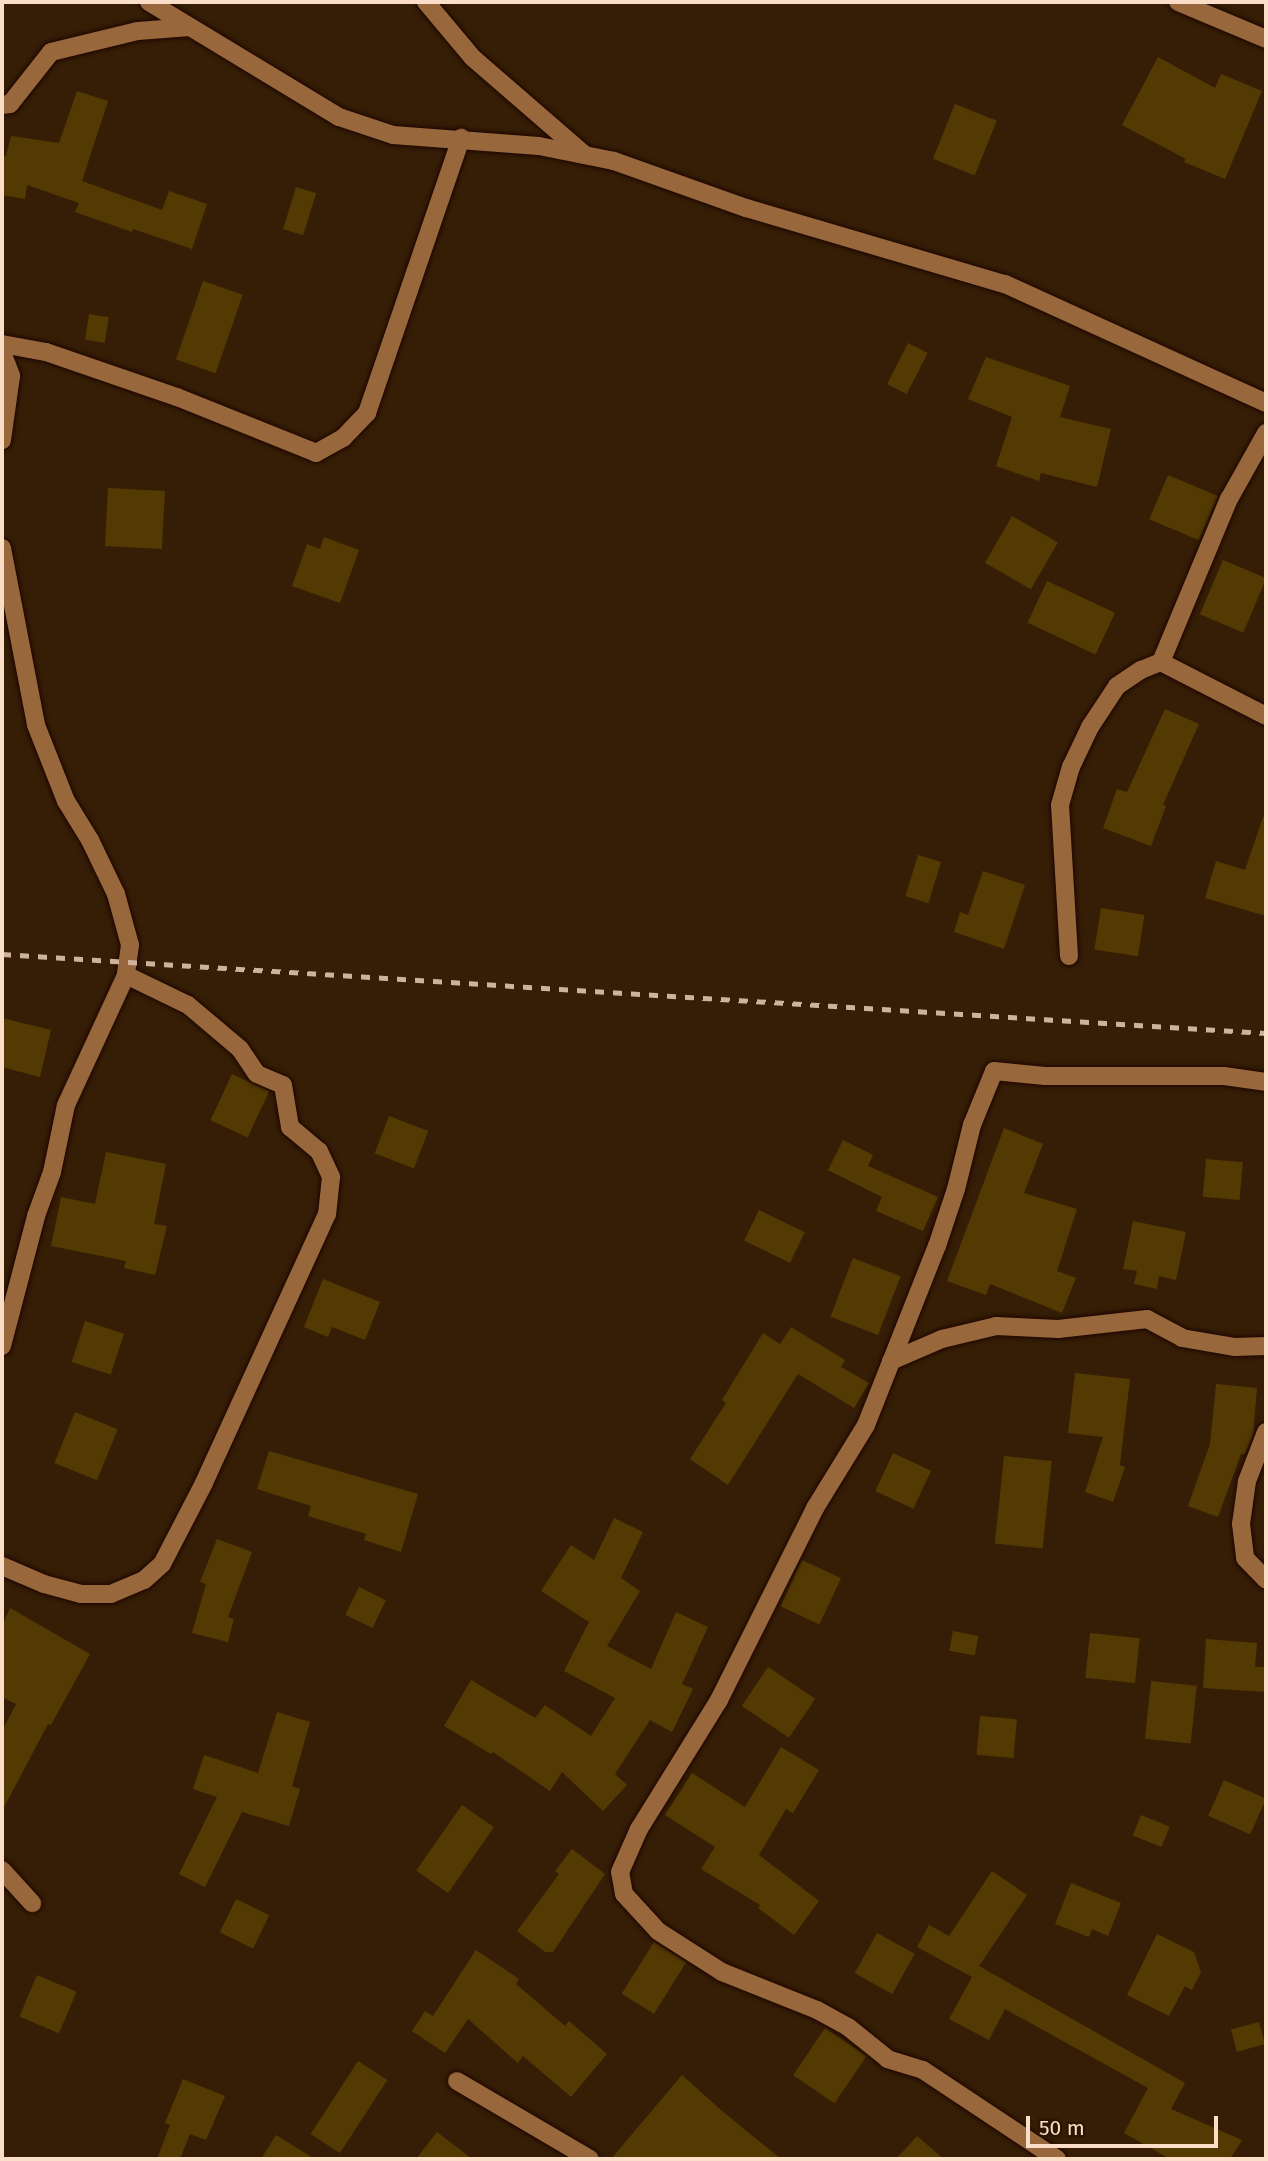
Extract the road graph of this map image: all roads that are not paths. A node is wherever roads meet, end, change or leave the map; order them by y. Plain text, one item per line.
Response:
1 (149, 2) edge
2 (426, 2) edge
3 (1178, 2) edge
4 (190, 27) junction
5 (1266, 39) edge
6 (2, 106) edge
7 (461, 138) junction
8 (585, 155) junction
9 (2, 344) edge
10 (2, 352) edge
11 (1266, 403) edge
12 (1266, 433) edge
13 (2, 440) edge
14 (2, 548) edge
15 (1161, 662) junction
16 (1266, 716) edge
17 (1069, 956) dead end
18 (126, 975) junction
19 (1266, 1082) edge
20 (2, 1346) edge
21 (1266, 1346) edge
22 (891, 1361) junction
23 (1266, 1432) edge
24 (2, 1566) edge
25 (1266, 1580) edge
26 (2, 1870) edge
27 (32, 1903) dead end
28 (457, 2081) dead end
29 (590, 2159) edge
30 (1057, 2159) edge

1 - 4 street
2 - 8 street
3 - 5 street
4 - 6 street
4 - 7 street
7 - 8 street
7 - 9 street
8 - 11 street
10 - 13 street
12 - 15 street
14 - 18 street
15 - 16 street
15 - 17 street
18 - 20 street
18 - 24 street
19 - 22 street
21 - 22 street
22 - 30 street
23 - 25 street
26 - 27 street
28 - 29 street

